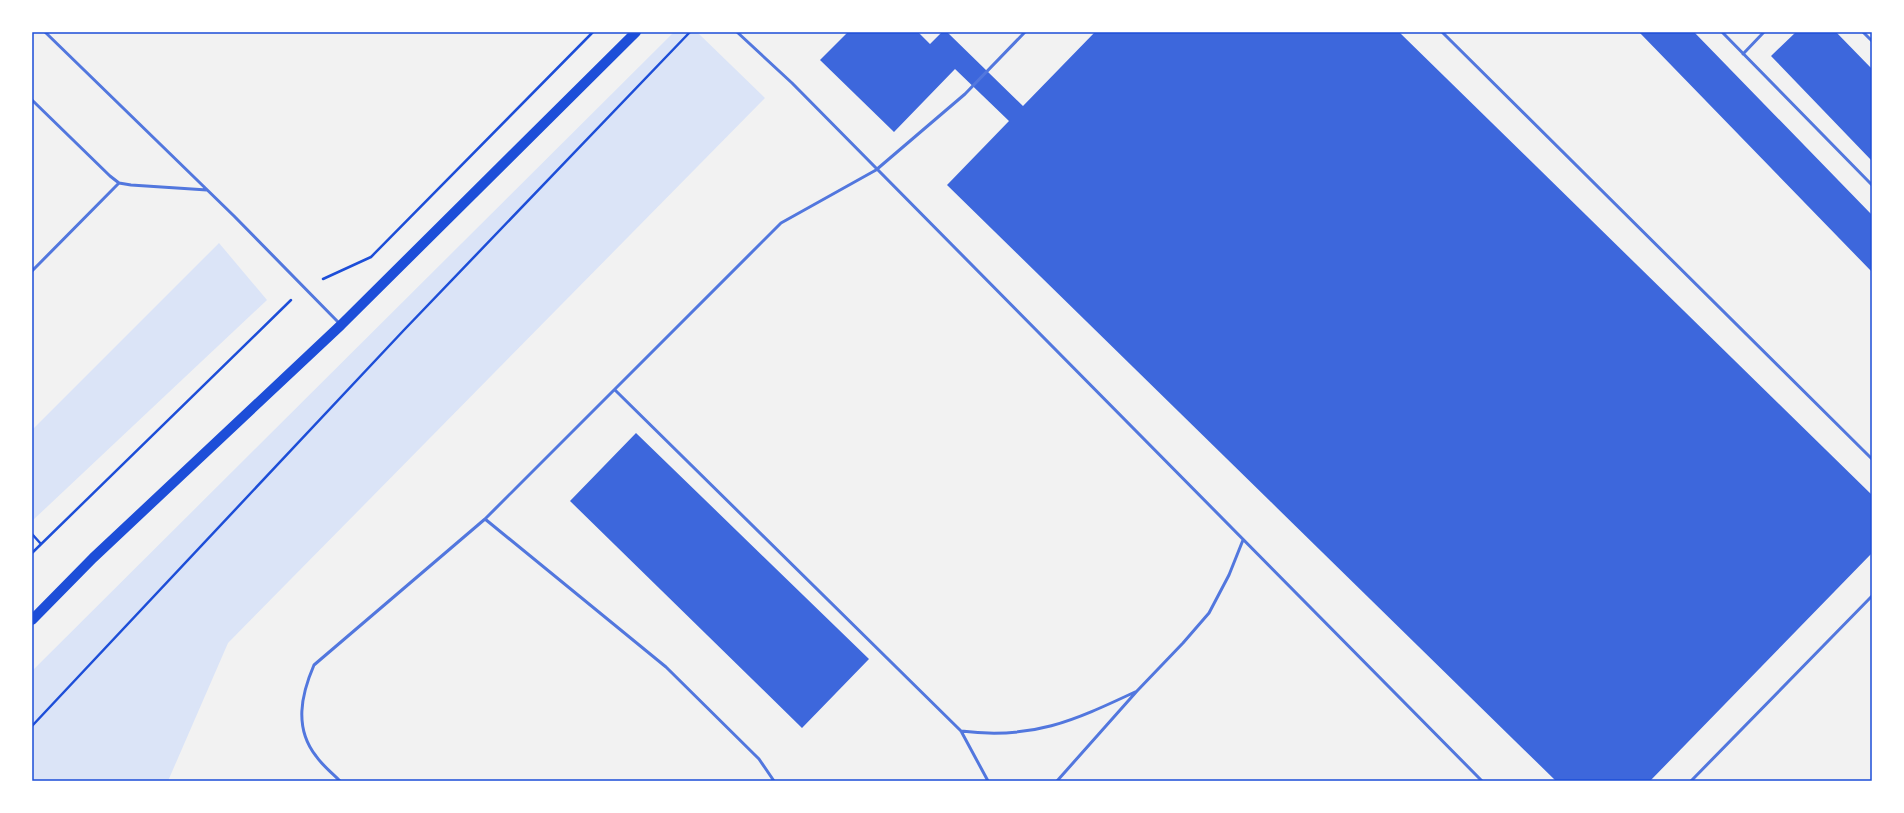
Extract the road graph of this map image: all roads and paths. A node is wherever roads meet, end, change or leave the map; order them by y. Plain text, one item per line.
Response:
1 (45, 32) edge
2 (593, 32) edge
3 (636, 32) edge
4 (690, 32) edge
5 (737, 32) edge
6 (1025, 32) edge
7 (1442, 32) edge
8 (1722, 32) edge
9 (1764, 32) edge
10 (1863, 32) edge
11 (1872, 41) edge
12 (1743, 54) junction
13 (32, 100) edge
14 (876, 170) junction
15 (119, 183) junction
16 (1872, 185) edge
17 (207, 190) junction
18 (32, 271) edge
19 (304, 288) junction
20 (341, 325) junction
21 (615, 390) junction
22 (1872, 459) edge
23 (485, 519) junction
24 (32, 534) edge
25 (1243, 540) junction
26 (41, 544) junction
27 (32, 553) edge
28 (1872, 596) edge
29 (32, 620) edge
30 (1136, 691) junction
31 (32, 726) edge
32 (961, 731) junction
33 (340, 781) edge
34 (774, 781) edge
35 (988, 781) edge
36 (1057, 781) edge
37 (1482, 781) edge
38 (1690, 781) edge

1 - 17 lane
2 - 19 path
3 - 20 main road
4 - 31 path
5 - 14 lane
6 - 14 lane
7 - 22 lane
8 - 12 lane
9 - 12 lane
10 - 11 lane
12 - 16 lane
13 - 15 lane
14 - 21 lane
14 - 25 lane
15 - 17 lane
15 - 18 lane
17 - 19 lane
19 - 20 lane
19 - 26 path
20 - 29 main road
21 - 23 lane
21 - 32 lane
23 - 33 lane
23 - 34 lane
24 - 26 path
25 - 30 lane
25 - 37 lane
26 - 27 path
28 - 38 lane
30 - 32 lane
30 - 36 lane
32 - 35 lane

